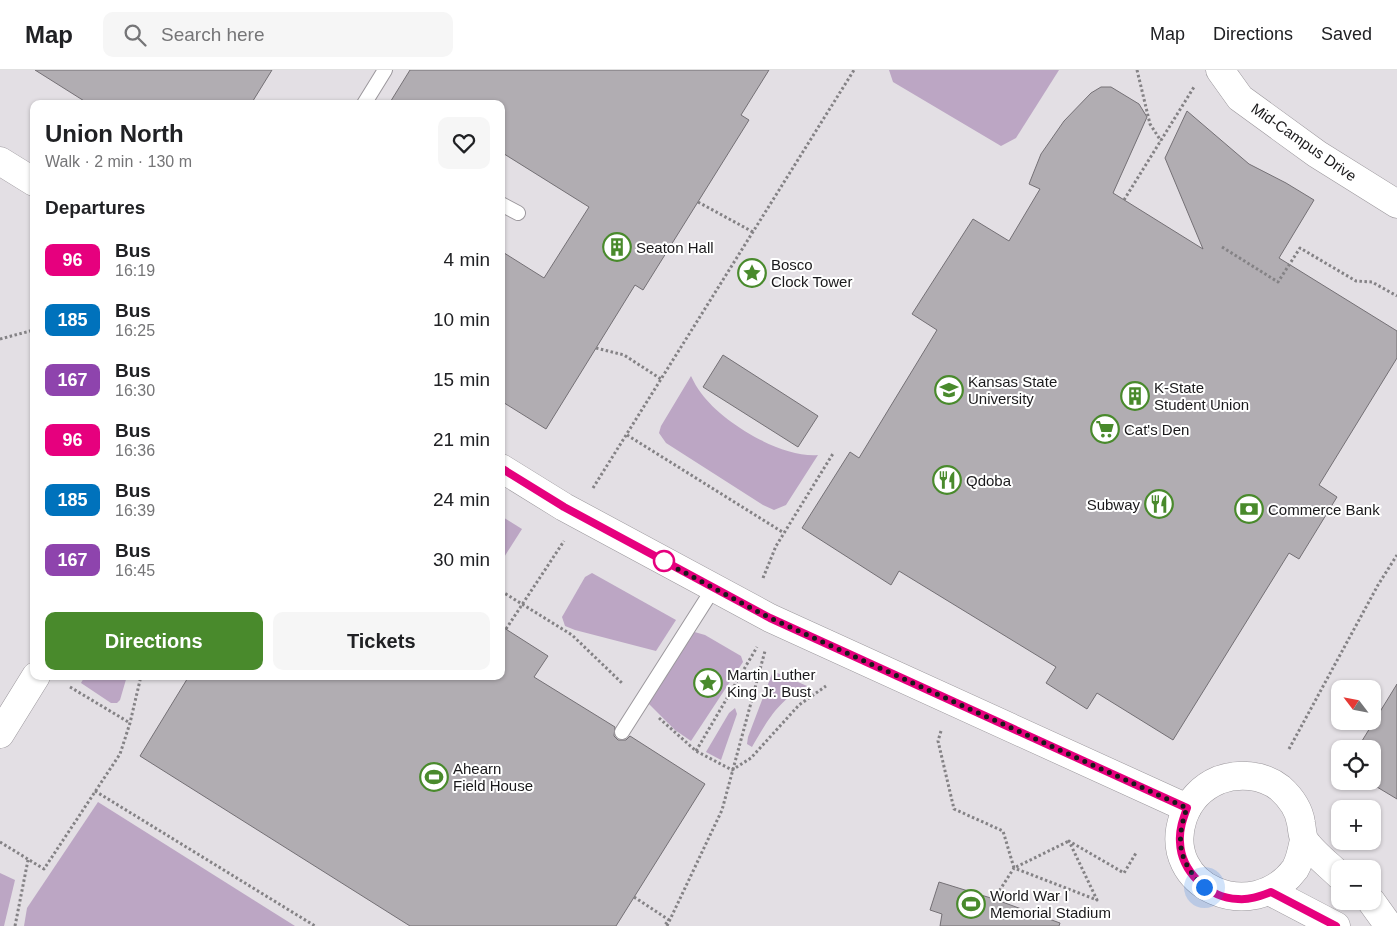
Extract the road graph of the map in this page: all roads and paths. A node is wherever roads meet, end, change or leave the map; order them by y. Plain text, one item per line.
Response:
1 (385, 70) edge
2 (852, 70) edge
3 (1137, 70) edge
4 (1220, 70) edge
5 (1194, 86) dead end
6 (366, 100) edge
7 (1161, 141) junction
8 (0, 161) edge
9 (30, 180) edge
10 (1124, 200) dead end
11 (698, 202) dead end
12 (1397, 204) edge
13 (505, 206) edge
14 (518, 213) dead end
15 (753, 232) junction
16 (1222, 247) dead end
17 (1397, 296) edge
18 (30, 331) edge
19 (0, 339) edge
20 (596, 348) dead end
21 (661, 379) junction
22 (626, 435) junction
23 (834, 452) dead end
24 (505, 470) edge
25 (590, 493) dead end
26 (784, 533) junction
27 (565, 538) dead end
28 (1397, 555) edge
29 (763, 578) dead end
30 (713, 588) junction
31 (505, 593) edge
32 (523, 604) junction
33 (506, 629) dead end
34 (757, 647) dead end
35 (765, 651) dead end
36 (34, 680) edge
37 (140, 680) edge
38 (70, 686) dead end
39 (826, 686) dead end
40 (641, 701) junction
41 (130, 723) junction
42 (941, 731) dead end
43 (622, 732) dead end
44 (0, 734) edge
45 (1289, 749) dead end
46 (696, 751) junction
47 (732, 770) junction
48 (95, 792) junction
49 (1187, 808) junction
50 (1304, 840) junction
51 (1069, 841) junction
52 (0, 842) edge
53 (1136, 853) dead end
54 (28, 860) junction
55 (1331, 867) edge
56 (1014, 868) junction
57 (1271, 892) junction
58 (634, 897) dead end
59 (994, 899) dead end
60 (1377, 910) edge
61 (669, 920) junction
62 (15, 926) edge
63 (315, 926) edge
64 (665, 926) edge
65 (1336, 926) edge
66 (1389, 926) edge

1 - 6 lane
2 - 15 path
3 - 7 path
4 - 12 street, Mid-Campus Drive
5 - 7 path
7 - 10 path
8 - 9 street
11 - 15 path
13 - 14 lane
15 - 21 path
16 - 17 path
18 - 19 path
20 - 21 path
21 - 22 path
22 - 25 path
22 - 26 path
23 - 26 path
24 - 30 street
26 - 29 path
27 - 32 path
28 - 45 path
30 - 40 lane
30 - 49 street
31 - 32 path
32 - 33 path
32 - 40 path
34 - 46 path
35 - 47 path
36 - 44 street
37 - 41 path
38 - 41 path
39 - 47 path
40 - 43 lane
40 - 46 path
41 - 48 path
42 - 56 path
46 - 47 path
47 - 61 path
48 - 54 path
48 - 63 path
49 - 50 street
49 - 57 street
50 - 55 street
50 - 57 street
51 - 53 path
51 - 56 path
51 - 56 path
52 - 54 path
54 - 62 path
56 - 59 path
57 - 65 street
58 - 61 path
60 - 66 street
61 - 64 path

